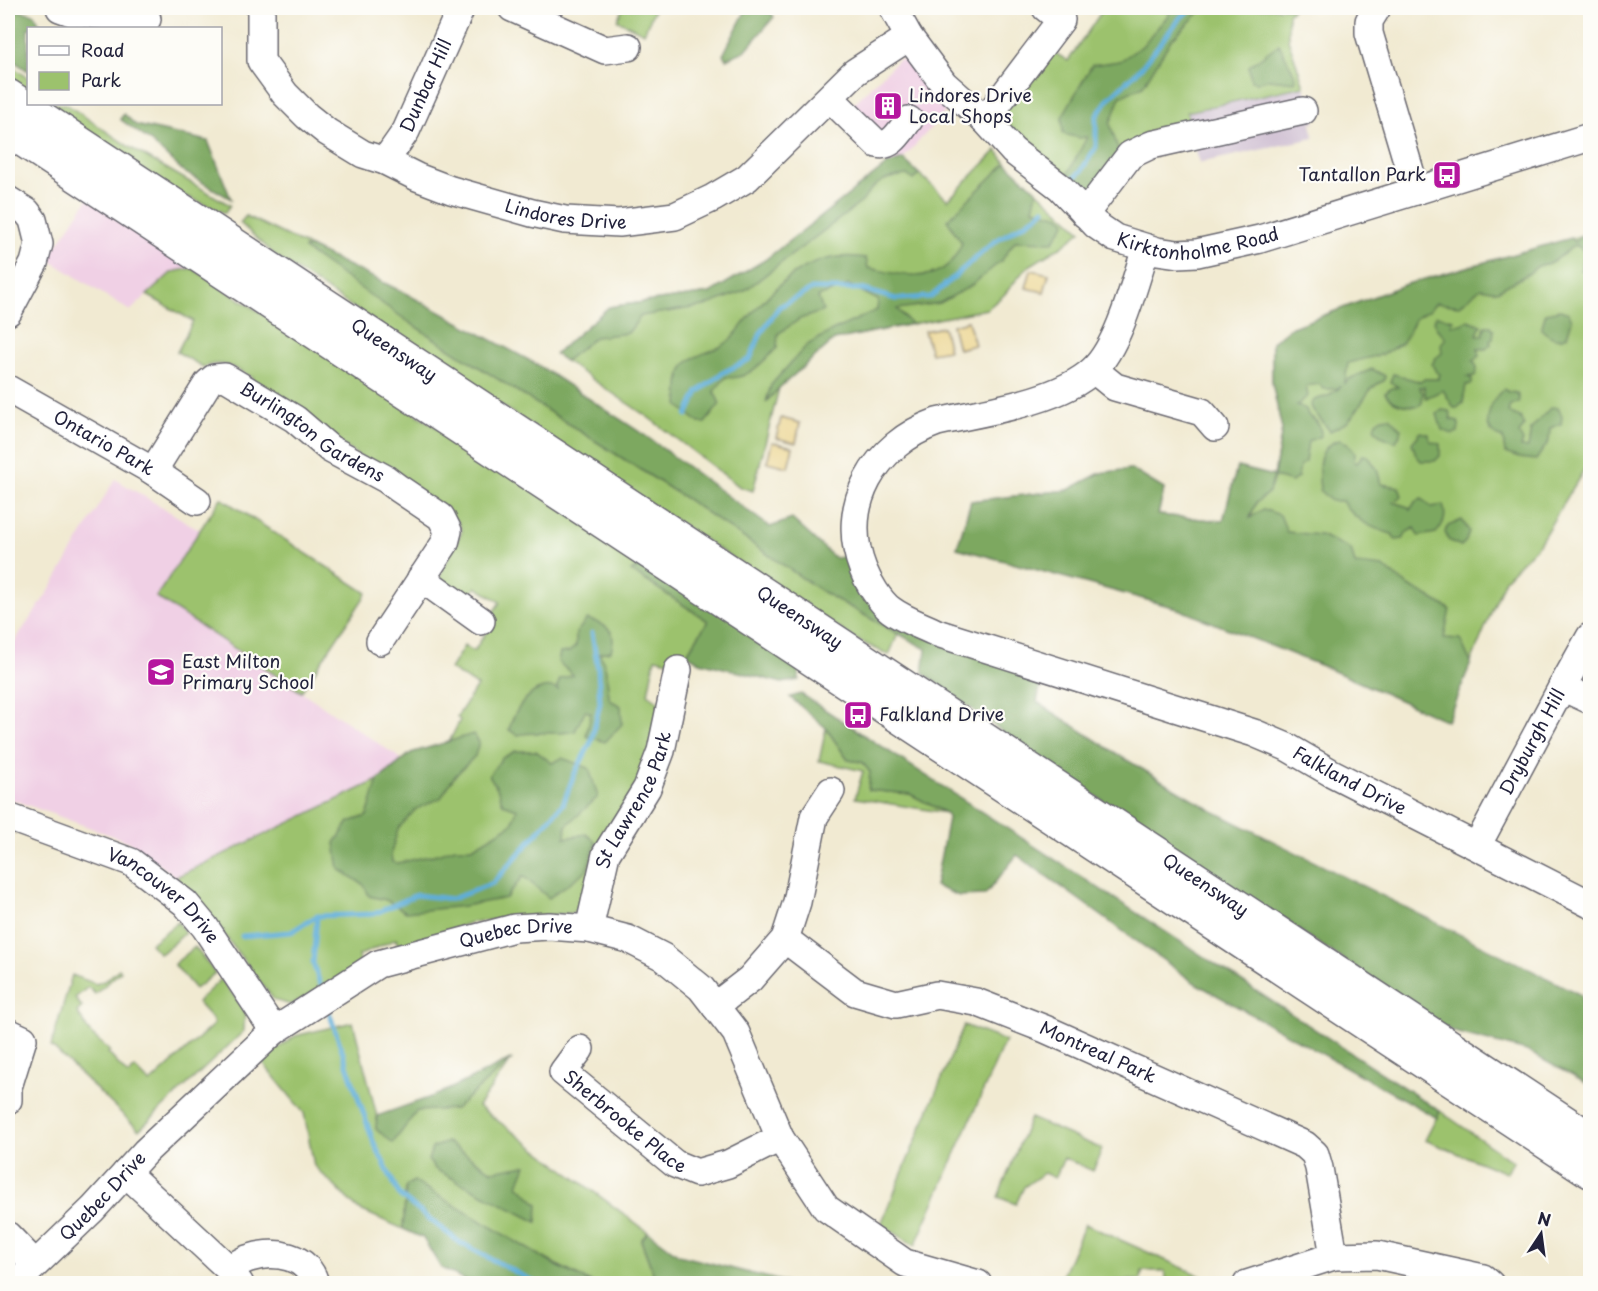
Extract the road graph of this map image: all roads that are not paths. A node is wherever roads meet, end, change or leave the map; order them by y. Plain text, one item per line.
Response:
1 (60, 8) edge
2 (261, 8) edge
3 (461, 8) edge
4 (512, 8) edge
5 (893, 8) edge
6 (1046, 8) edge
7 (1377, 8) edge
8 (147, 19) dead end
9 (909, 37) junction
10 (628, 47) dead end
11 (8, 96) edge
12 (830, 98) junction
13 (1303, 111) dead end
14 (909, 120) dead end
15 (985, 120) junction
16 (8, 130) edge
17 (1590, 137) edge
18 (385, 161) junction
19 (1416, 191) junction
20 (8, 200) edge
21 (1084, 214) junction
22 (1146, 248) junction
23 (8, 312) edge
24 (1094, 370) junction
25 (8, 389) edge
26 (1215, 428) dead end
27 (153, 471) junction
28 (197, 501) dead end
29 (421, 578) junction
30 (481, 621) dead end
31 (1590, 637) edge
32 (380, 641) dead end
33 (678, 670) dead end
34 (1562, 687) junction
35 (1590, 700) edge
36 (831, 791) dead end
37 (8, 817) edge
38 (1477, 846) junction
39 (1590, 904) edge
40 (589, 929) junction
41 (784, 939) junction
42 (715, 1006) junction
43 (274, 1031) junction
44 (8, 1032) edge
45 (580, 1049) dead end
46 (8, 1100) edge
47 (780, 1138) junction
48 (1590, 1139) edge
49 (1590, 1171) edge
50 (126, 1173) junction
51 (8, 1236) edge
52 (1334, 1256) junction
53 (35, 1264) junction
54 (234, 1276) edge
55 (15, 1284) edge
56 (315, 1284) edge
57 (978, 1284) edge
58 (1247, 1284) edge
59 (1490, 1284) edge

1 - 8 street
2 - 18 street, Lindores Drive
3 - 18 street, Dunbar Hill
4 - 10 street
5 - 9 street, Kirktonholme Road
6 - 15 street
7 - 19 street
9 - 12 street, Lindores Drive
9 - 15 street, Kirktonholme Road
11 - 48 highway, Queensway
12 - 14 street
12 - 18 street, Lindores Drive
13 - 21 street
15 - 21 street, Kirktonholme Road
16 - 49 highway, Queensway
17 - 19 street, Kirktonholme Road
19 - 22 street, Kirktonholme Road
20 - 23 street
21 - 22 street, Kirktonholme Road
22 - 24 street, Falkland Drive
24 - 26 street
24 - 38 street, Falkland Drive
25 - 27 street, Ontario Park
27 - 28 street, Ontario Park
27 - 29 street, Burlington Gardens
29 - 30 street
29 - 32 street, Burlington Gardens
31 - 34 street, Dryburgh Hill
33 - 40 street, St Lawrence Park
34 - 35 street
34 - 38 street, Dryburgh Hill
36 - 41 street
37 - 43 street, Vancouver Drive
38 - 39 street, Falkland Drive
40 - 42 street, Quebec Drive
40 - 43 street, Quebec Drive
41 - 42 street
41 - 52 street, Montreal Park
42 - 47 street, Quebec Drive
43 - 50 street, Quebec Drive
44 - 46 street
45 - 47 street, Sherbrooke Place
47 - 57 street, Quebec Drive
50 - 53 street, Quebec Drive
50 - 54 street
51 - 53 street
52 - 58 street
52 - 59 street
53 - 55 street, Quebec Drive
54 - 56 street

